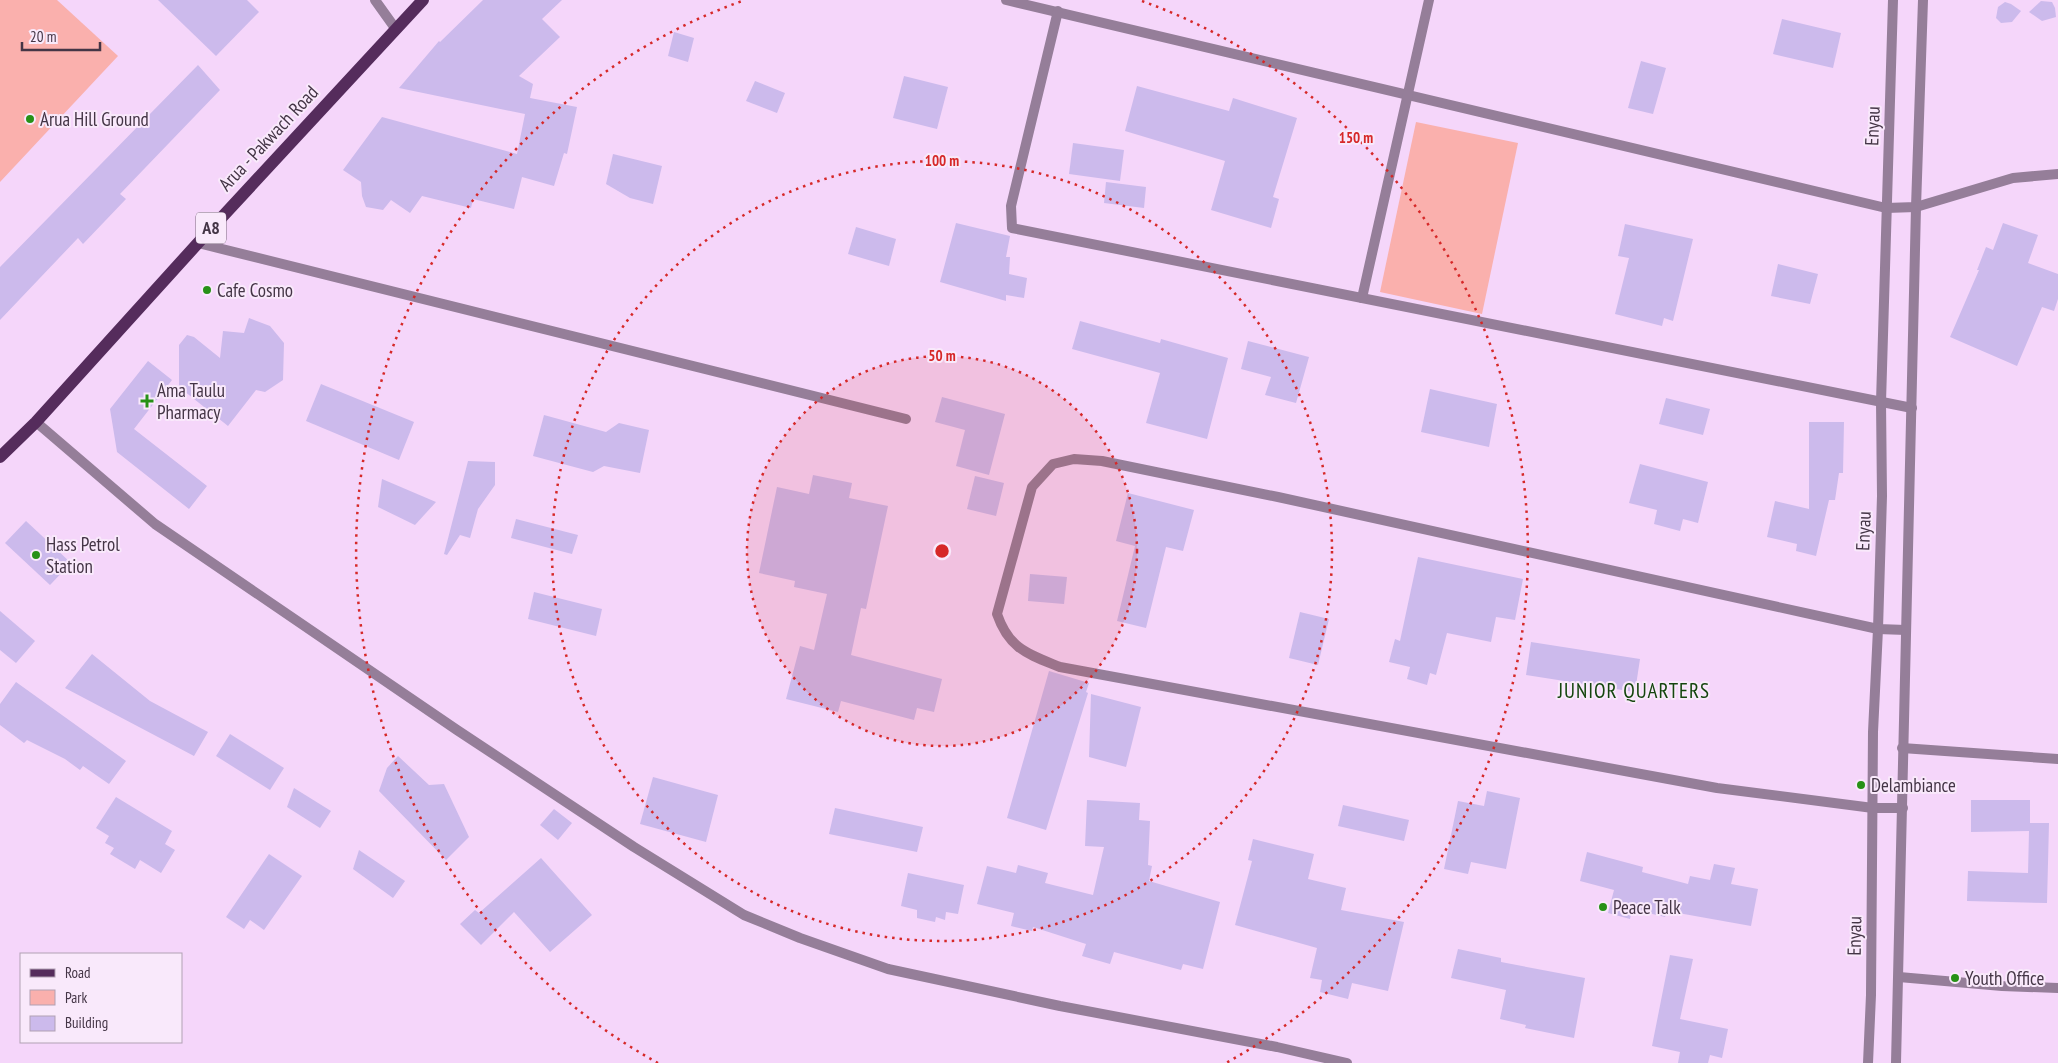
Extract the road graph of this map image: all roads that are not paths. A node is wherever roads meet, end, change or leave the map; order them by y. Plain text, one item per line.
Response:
1 (374, 0) edge
2 (423, 0) edge
3 (1006, 0) edge
4 (1429, 0) edge
5 (1893, 0) edge
6 (1923, 0) edge
7 (1058, 11) junction
8 (395, 28) junction
9 (1408, 94) junction
10 (2058, 174) edge
11 (1916, 207) junction
12 (1886, 208) junction
13 (198, 243) junction
14 (1362, 298) junction
15 (1881, 402) junction
16 (1912, 408) junction
17 (906, 419) dead end
18 (36, 422) junction
19 (0, 456) edge
20 (1878, 629) junction
21 (1906, 630) junction
22 (1902, 748) junction
23 (2058, 759) edge
24 (1874, 808) junction
25 (1903, 808) junction
26 (1899, 977) junction
27 (2058, 988) edge
28 (1347, 1063) edge
29 (1868, 1063) edge
30 (1896, 1063) edge

1 - 8 street
2 - 8 main road, Arua - Pakwach Road / A8
3 - 7 street
4 - 9 street
5 - 12 street, Enyau
6 - 11 street
7 - 9 street
7 - 14 street
8 - 13 main road, Arua - Pakwach Road / A8
9 - 12 street
9 - 14 street
10 - 11 street
11 - 12 street
11 - 16 street
12 - 15 street, Enyau
13 - 17 street
13 - 18 main road, Arua - Pakwach Road / A8
14 - 15 street
15 - 16 street
15 - 20 street, Enyau
16 - 21 street
18 - 19 main road, Arua - Pakwach Road / A8
18 - 28 street
20 - 21 street
20 - 24 street, Enyau
20 - 24 street
21 - 22 street
22 - 23 street
22 - 25 street
24 - 25 street
24 - 29 street, Enyau
25 - 26 street
26 - 27 street
26 - 30 street

